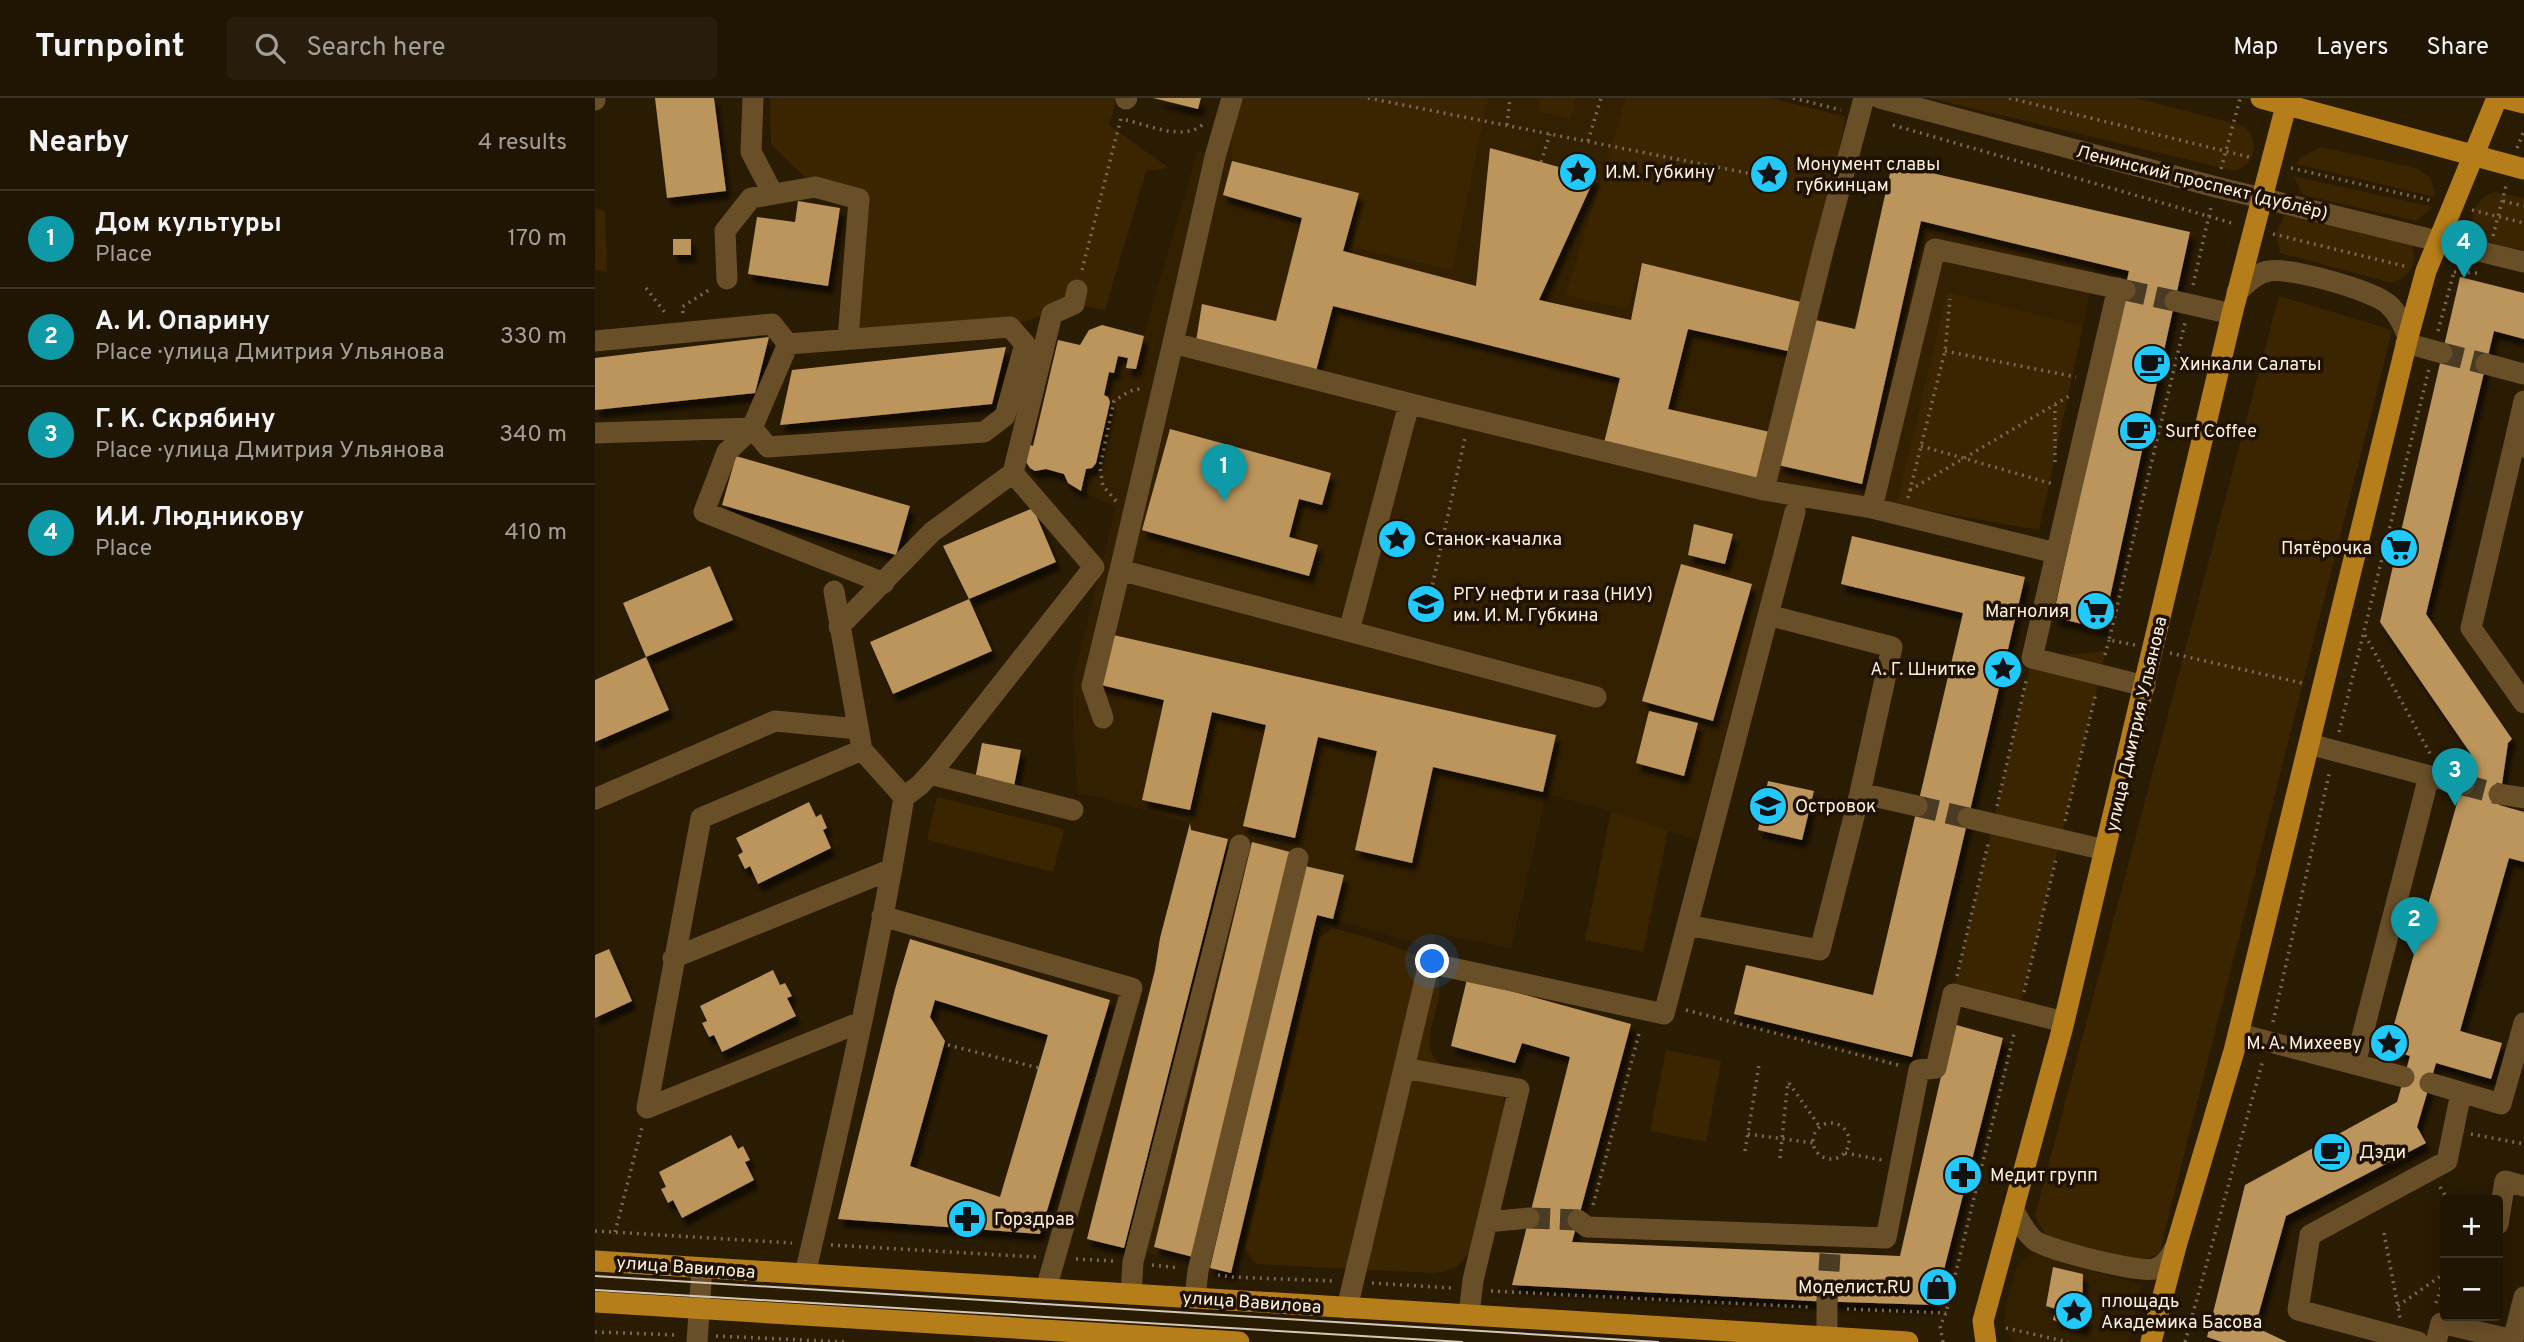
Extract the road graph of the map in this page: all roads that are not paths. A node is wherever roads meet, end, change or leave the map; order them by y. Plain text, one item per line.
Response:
1 (753, 98) edge
2 (1232, 98) edge
3 (1880, 98) edge
4 (2261, 98) edge
5 (2497, 98) edge
6 (2504, 98) edge
7 (2287, 102) edge
8 (2524, 103) edge
9 (1861, 106) edge
10 (2472, 155) junction
11 (2524, 169) edge
12 (773, 194) junction
13 (2263, 197) junction
14 (2437, 242) junction
15 (2524, 262) edge
16 (727, 279) road end
17 (1077, 289) road end
18 (2237, 292) junction
19 (2175, 301) tunnel mouth
20 (2232, 314) junction
21 (848, 339) junction
22 (2407, 340) junction
23 (595, 341) edge
24 (1173, 343) junction
25 (788, 344) junction
26 (2438, 351) tunnel mouth
27 (2486, 364) tunnel mouth
28 (2524, 374) edge
29 (2524, 401) edge
30 (1409, 404) junction
31 (752, 428) junction
32 (595, 433) edge
33 (2519, 446) edge
34 (1013, 473) junction
35 (1764, 490) junction
36 (1872, 508) junction
37 (1795, 512) dead end
38 (2056, 553) junction
39 (1120, 570) junction
40 (884, 583) junction
41 (834, 591) dead end
42 (1768, 614) junction
43 (839, 628) junction
44 (1349, 631) junction
45 (2145, 686) junction
46 (1596, 696) dead end
47 (2524, 704) edge
48 (1103, 718) dead end
49 (860, 740) junction
50 (2309, 744) junction
51 (930, 774) junction
52 (1860, 793) junction
53 (2499, 794) tunnel mouth
54 (904, 797) junction
55 (2524, 798) edge
56 (595, 799) edge
57 (1917, 806) tunnel mouth
58 (1073, 810) dead end
59 (1968, 818) tunnel mouth
60 (1240, 845) dead end
61 (2105, 850) junction
62 (1298, 858) dead end
63 (892, 869) junction
64 (883, 916) junction
65 (1687, 925) junction
66 (673, 958) junction
67 (861, 1022) junction
68 (2064, 1022) junction
69 (2524, 1023) edge
70 (2239, 1034) junction
71 (2355, 1064) junction
72 (1404, 1068) junction
73 (2405, 1077) dead end
74 (2430, 1083) dead end
75 (2461, 1093) junction
76 (2524, 1186) edge
77 (2503, 1195) edge
78 (2013, 1209) junction
79 (1529, 1218) tunnel mouth
80 (1487, 1222) junction
81 (1583, 1224) tunnel mouth
82 (2176, 1246) junction
83 (595, 1261) edge
84 (702, 1268) junction
85 (805, 1274) junction
86 (1046, 1289) junction
87 (1131, 1294) junction
88 (2524, 1297) edge
89 (1195, 1298) junction
90 (595, 1302) edge
91 (1827, 1305) tunnel mouth
92 (1347, 1308) junction
93 (700, 1309) junction
94 (1469, 1315) junction
95 (2438, 1333) edge
96 (1827, 1337) junction
97 (697, 1339) edge
98 (1143, 1339) edge
99 (2410, 1340) edge
100 (1238, 1342) edge
101 (1908, 1342) edge
102 (1986, 1342) edge
103 (2151, 1342) edge

1 - 12 street
2 - 24 street
3 - 13 street, Ленинский проспект (дублёр)
4 - 7 main road
5 - 10 main road
6 - 8 main road
7 - 10 main road
7 - 13 main road, улица Дмитрия Ульянова
9 - 35 street
10 - 11 main road
10 - 14 main road
12 - 16 street
12 - 21 street
13 - 14 street, Ленинский проспект (дублёр)
13 - 18 main road, улица Дмитрия Ульянова
14 - 15 street, Ленинский проспект (дублёр)
14 - 22 main road
17 - 34 street
18 - 20 main road, улица Дмитрия Ульянова
18 - 22 street
19 - 20 street
20 - 45 main road, улица Дмитрия Ульянова
21 - 25 street
21 - 31 street
22 - 26 street
22 - 50 main road
23 - 25 street
24 - 30 street
24 - 39 street
25 - 31 street
27 - 28 street
29 - 33 street
30 - 35 street
30 - 44 street
31 - 32 street
31 - 40 street
33 - 47 street
34 - 40 street
34 - 51 street
35 - 36 street
36 - 38 street
36 - 38 street
37 - 42 street
38 - 45 street
39 - 44 street
39 - 48 street
40 - 43 street
41 - 43 street
42 - 52 street
42 - 65 street
43 - 49 street
44 - 46 street
45 - 61 main road, улица Дмитрия Ульянова
49 - 54 street
49 - 56 street
49 - 66 street
50 - 70 main road
50 - 71 street
51 - 54 street
51 - 58 street
52 - 57 street
52 - 65 street
53 - 55 street
54 - 63 street
59 - 61 street
60 - 87 street
61 - 68 main road, улица Дмитрия Ульянова
62 - 89 street
63 - 64 street
63 - 66 street
64 - 67 street
64 - 86 street
65 - 72 street
66 - 67 street
67 - 85 street
68 - 78 main road, улица Дмитрия Ульянова
68 - 81 street
69 - 75 street
70 - 71 street
70 - 82 main road
71 - 73 street
72 - 80 street
72 - 92 street
74 - 75 street
75 - 99 street
76 - 77 street
78 - 82 street
78 - 102 main road, улица Дмитрия Ульянова
79 - 80 street
80 - 94 street
82 - 103 main road
83 - 84 main road, улица Вавилова
84 - 85 main road, улица Вавилова
84 - 93 street
85 - 86 main road, улица Вавилова
86 - 87 main road, улица Вавилова
87 - 89 main road, улица Вавилова
88 - 95 street
89 - 92 main road, улица Вавилова
90 - 93 main road
91 - 96 street
92 - 94 main road, улица Вавилова
93 - 97 street
93 - 98 main road
94 - 96 main road, улица Вавилова
96 - 101 main road, улица Вавилова
98 - 100 main road

